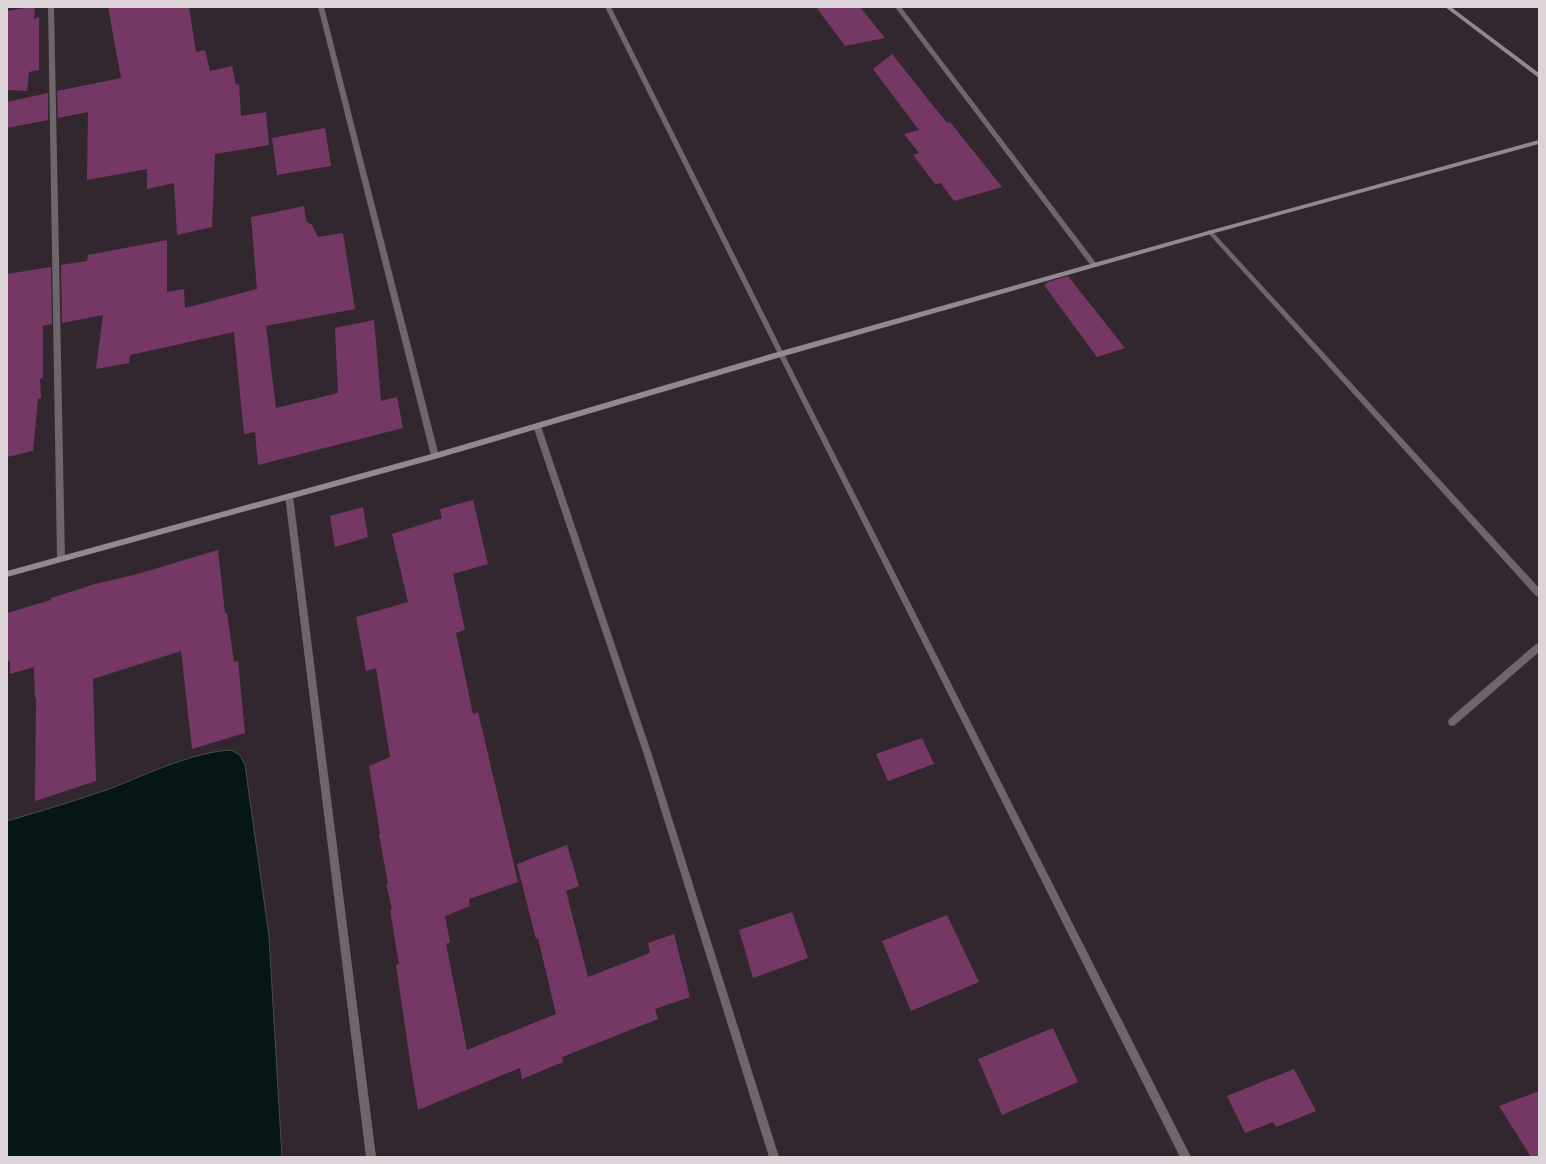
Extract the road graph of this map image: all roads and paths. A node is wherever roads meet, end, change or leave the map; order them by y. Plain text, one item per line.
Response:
1 (51, 7) edge
2 (321, 7) edge
3 (608, 7) edge
4 (898, 7) edge
5 (1448, 7) edge
6 (1539, 76) edge
7 (1539, 142) edge
8 (1210, 232) junction
9 (1094, 265) junction
10 (781, 354) junction
11 (537, 426) junction
12 (435, 456) junction
13 (289, 496) junction
14 (61, 558) junction
15 (7, 574) edge
16 (1539, 594) edge
17 (1539, 647) edge
18 (1452, 722) dead end
19 (371, 1157) edge
20 (774, 1157) edge
21 (1186, 1157) edge

1 - 14 street
2 - 12 street
3 - 10 street
4 - 9 street
5 - 6 street
7 - 8 street
8 - 9 street
8 - 16 street
9 - 10 street
10 - 11 street
10 - 21 street
11 - 12 street
11 - 20 street
12 - 13 street
13 - 14 street
13 - 19 street
14 - 15 street
17 - 18 street

